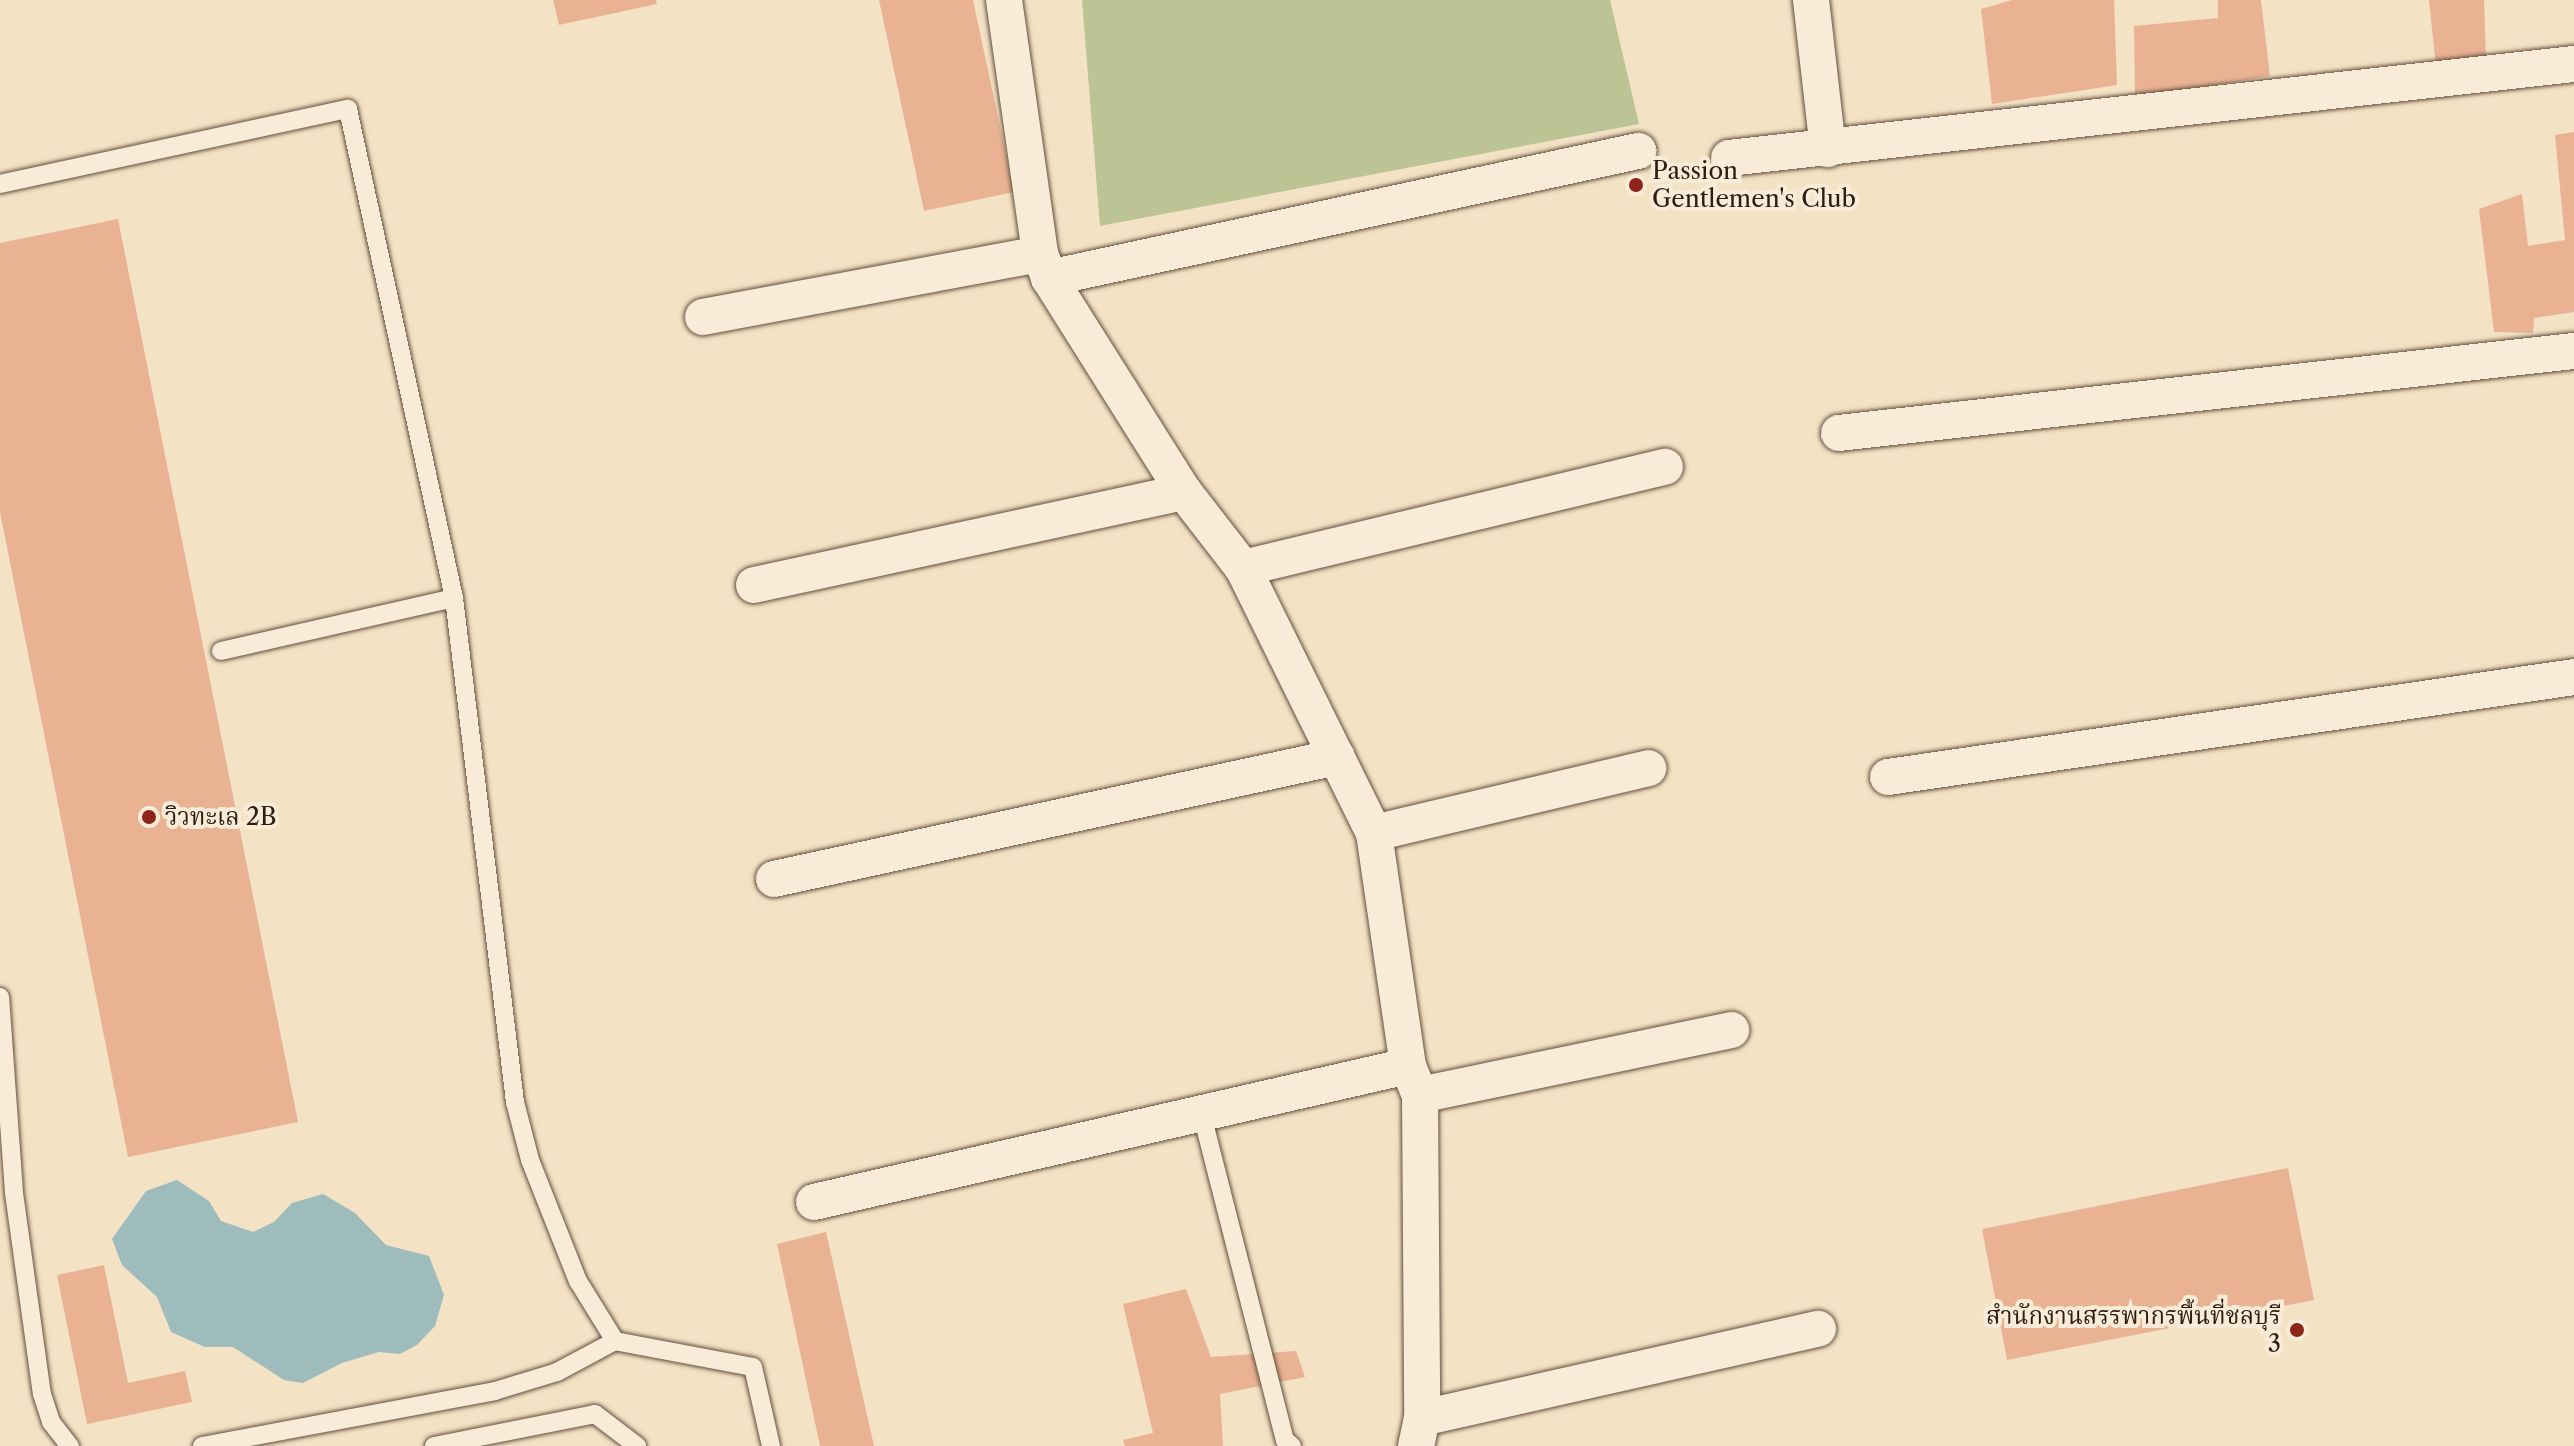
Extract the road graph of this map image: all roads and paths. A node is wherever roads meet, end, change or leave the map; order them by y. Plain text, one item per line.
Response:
1 (1004, 0) edge
2 (1811, 0) edge
3 (2574, 64) edge
4 (1828, 149) junction
5 (1638, 151) dead end
6 (1729, 158) dead end
7 (0, 184) edge
8 (1044, 266) junction
9 (703, 317) dead end
10 (2574, 351) edge
11 (1839, 433) dead end
12 (1665, 467) dead end
13 (1184, 492) junction
14 (1243, 568) junction
15 (754, 585) dead end
16 (454, 598) junction
17 (221, 651) dead end
18 (2574, 677) edge
19 (1337, 757) junction
20 (1648, 768) dead end
21 (1888, 777) dead end
22 (1374, 833) junction
23 (774, 879) dead end
24 (0, 997) edge
25 (1731, 1030) dead end
26 (1414, 1081) junction
27 (1201, 1111) junction
28 (814, 1202) dead end
29 (1818, 1329) dead end
30 (615, 1341) junction
31 (1419, 1432) edge
32 (70, 1446) edge
33 (202, 1446) edge
34 (434, 1446) edge
35 (637, 1446) edge
36 (771, 1446) edge
37 (1292, 1446) edge

1 - 8 street
2 - 4 street
3 - 4 street
4 - 6 street
5 - 8 street
7 - 16 lane
8 - 9 street
8 - 13 street
10 - 11 street
12 - 14 street
13 - 14 street
13 - 15 street
14 - 19 street
16 - 17 lane
16 - 30 lane
18 - 21 street
19 - 22 street
19 - 23 street
20 - 22 street
22 - 26 street
24 - 32 lane
25 - 26 street
26 - 27 street
26 - 31 street
27 - 28 street
27 - 37 lane
29 - 31 street
30 - 33 lane
30 - 36 lane
34 - 35 lane

